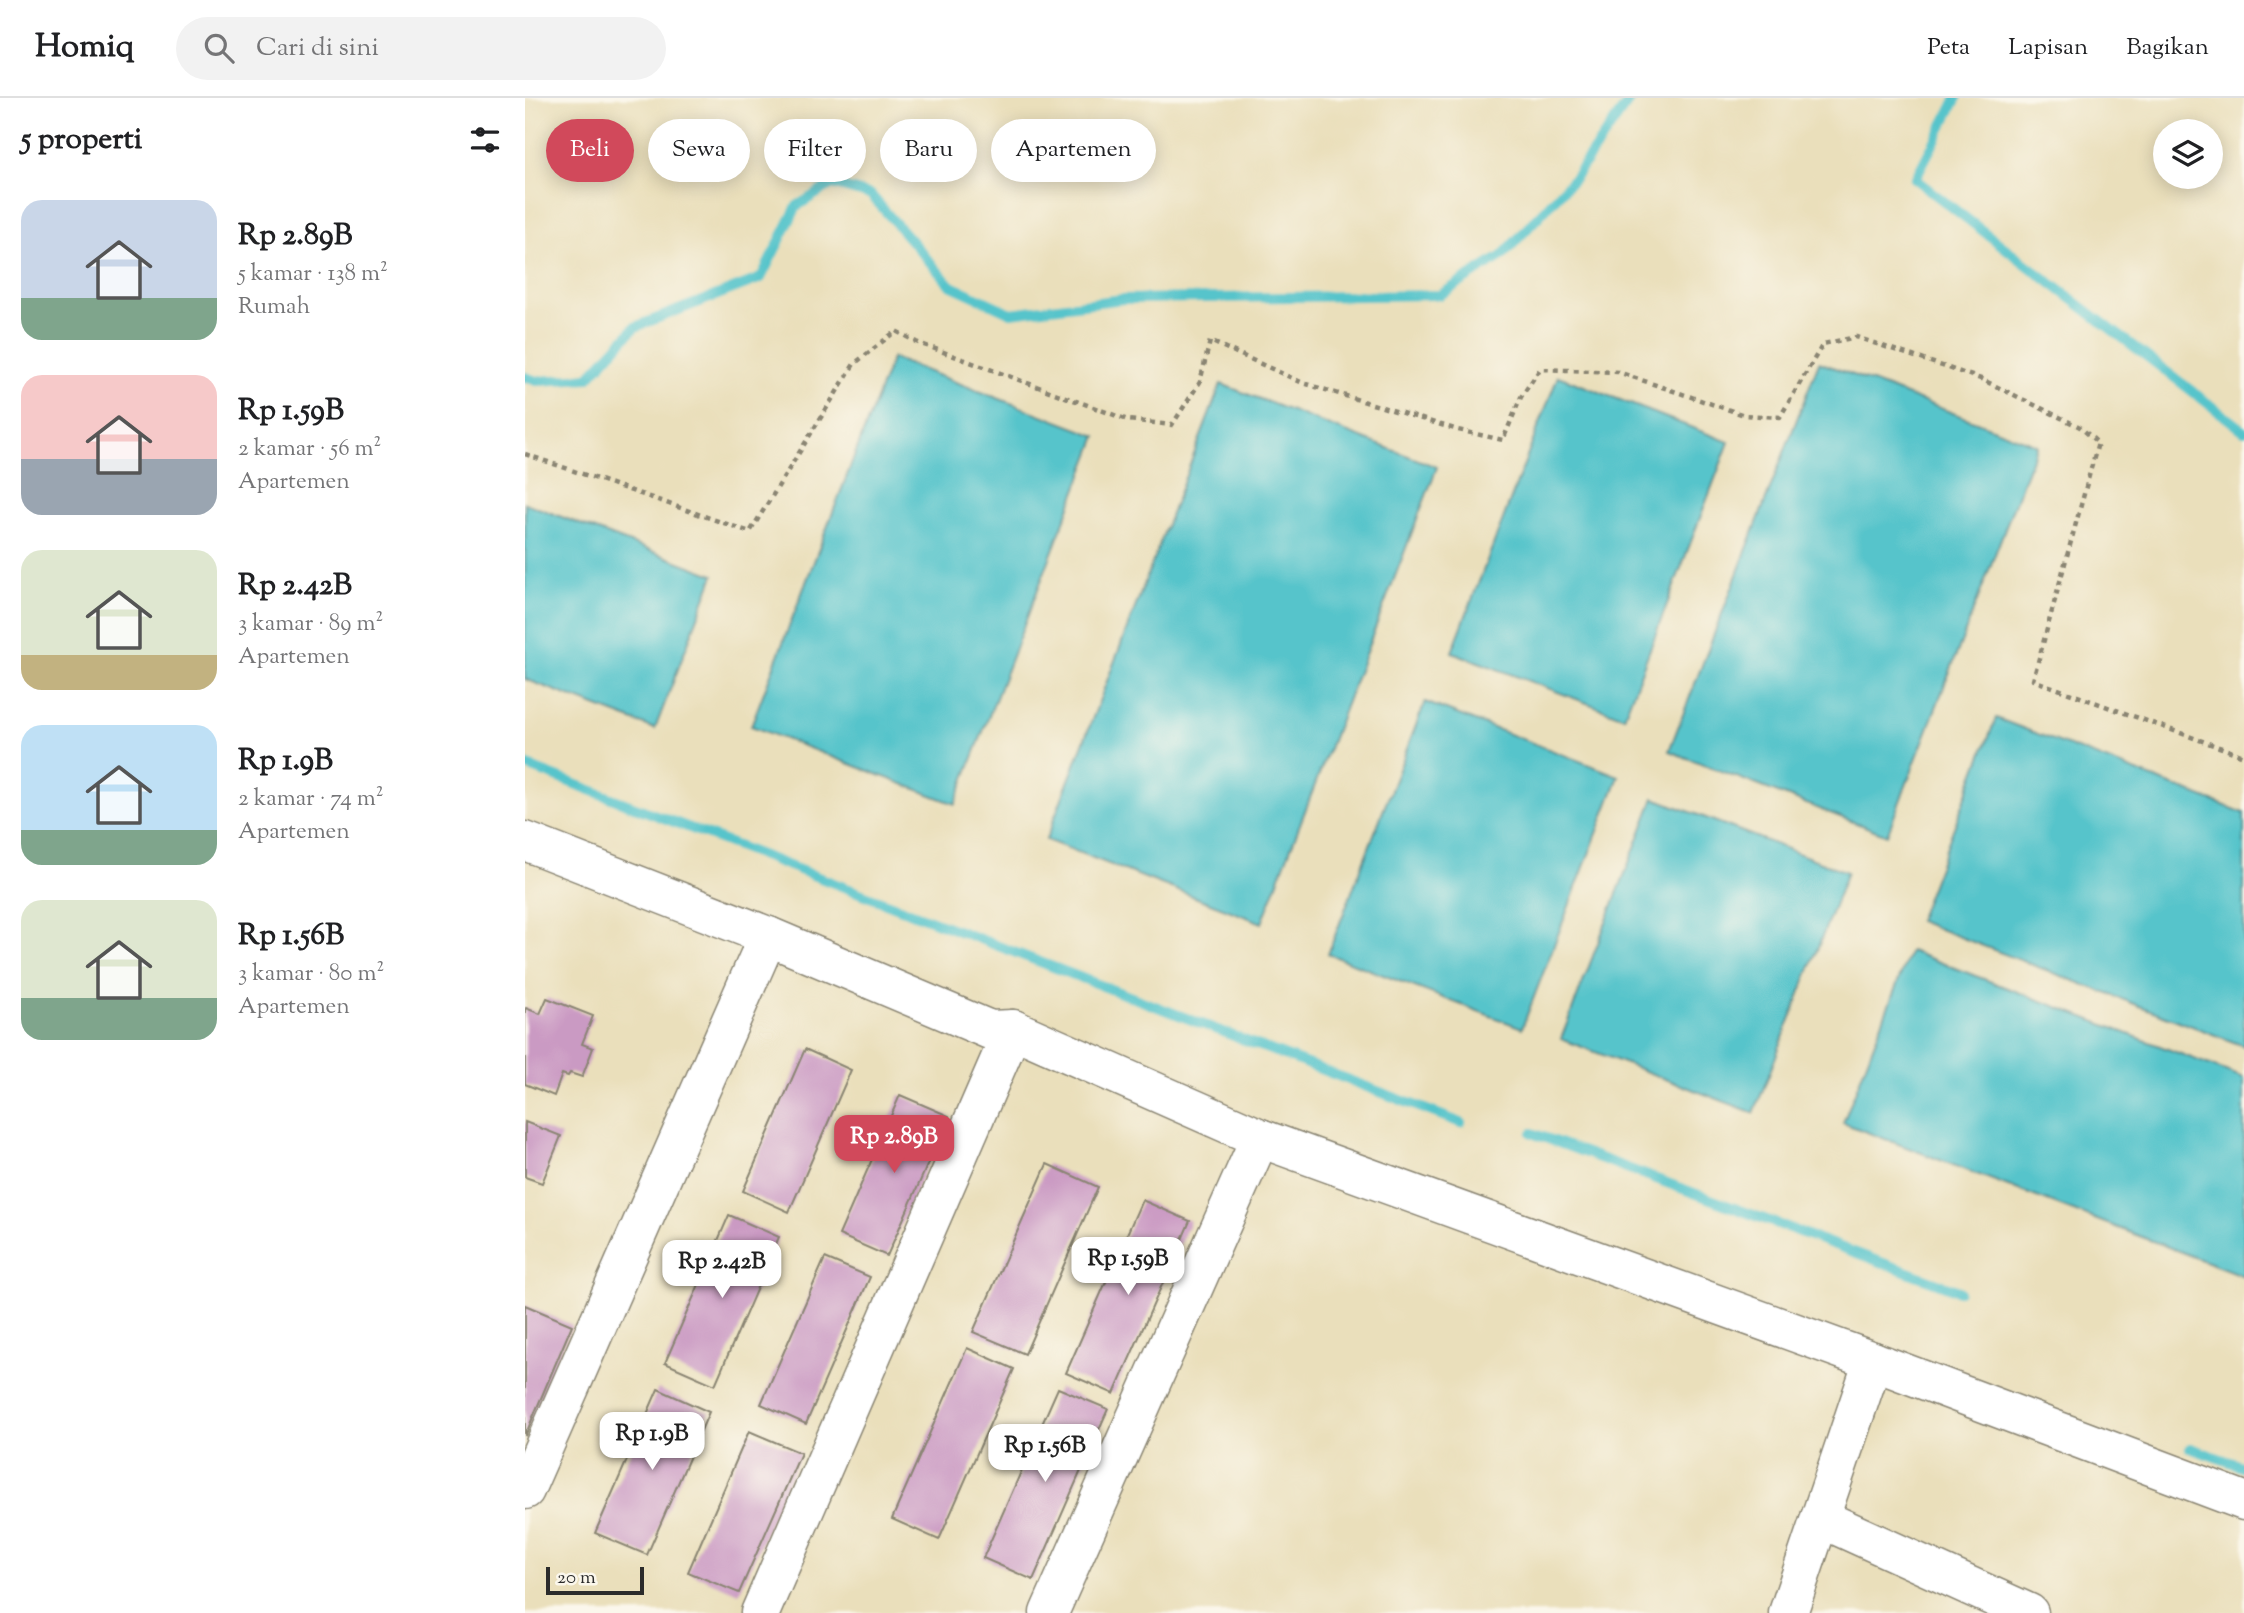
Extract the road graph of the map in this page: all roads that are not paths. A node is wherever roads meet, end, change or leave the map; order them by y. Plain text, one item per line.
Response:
1 (525, 841) edge
2 (768, 936) junction
3 (1013, 1029) junction
4 (1260, 1139) junction
5 (1873, 1362) junction
6 (525, 1490) edge
7 (2244, 1501) edge
8 (1820, 1518) junction
9 (760, 1613) edge
10 (1049, 1613) edge
11 (1788, 1613) edge
12 (2029, 1613) edge

1 - 2 lane
2 - 3 lane
2 - 6 lane
3 - 4 lane
3 - 9 lane
4 - 5 lane
4 - 10 lane
5 - 7 lane
5 - 8 lane
8 - 11 lane
8 - 12 lane

